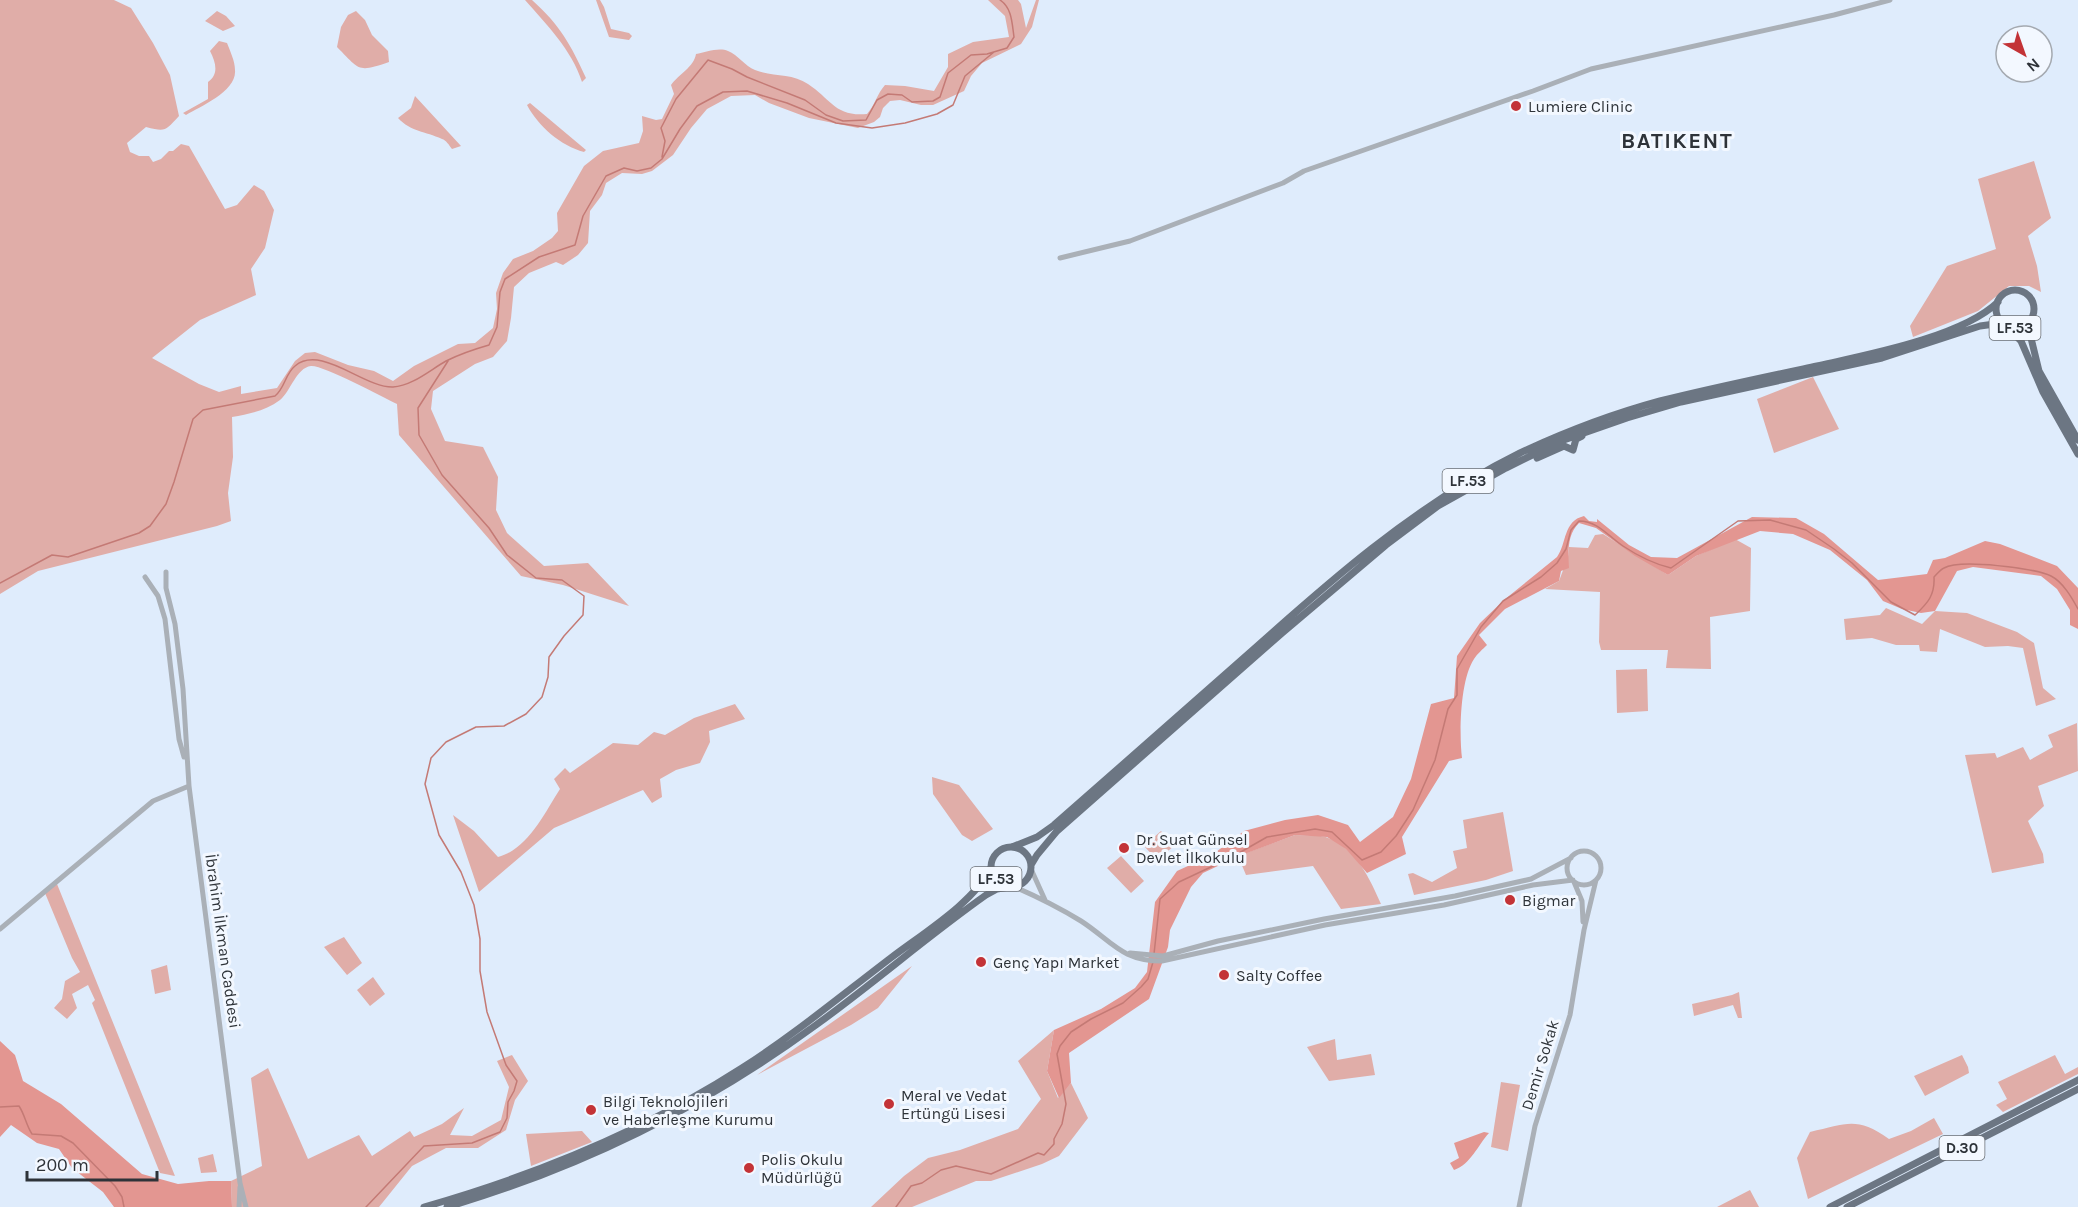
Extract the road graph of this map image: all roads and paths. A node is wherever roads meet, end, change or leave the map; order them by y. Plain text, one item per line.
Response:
1 (1890, 0) edge
2 (1060, 258) dead end
3 (1998, 302) junction
4 (2033, 315) junction
5 (2004, 325) junction
6 (1681, 402) junction
7 (2078, 440) edge
8 (2078, 454) edge
9 (1438, 506) junction
10 (166, 572) dead end
11 (145, 577) dead end
12 (187, 767) junction
13 (189, 786) junction
14 (1012, 847) junction
15 (1571, 858) junction
16 (992, 867) junction
17 (1031, 867) junction
18 (1596, 880) junction
19 (1574, 881) junction
20 (1012, 887) junction
21 (1045, 900) junction
22 (0, 929) edge
23 (1584, 930) junction
24 (1162, 959) junction
25 (2078, 1080) edge
26 (2078, 1089) edge
27 (240, 1183) junction
28 (239, 1207) edge
29 (246, 1207) edge
30 (424, 1207) edge
31 (447, 1207) edge
32 (1519, 1207) edge
33 (1830, 1207) edge
34 (1846, 1207) edge

1 - 2 street
3 - 4 highway, LF.53
3 - 5 highway, LF.53
3 - 14 highway, LF.53
4 - 5 highway, LF.53
4 - 7 highway, LF.53
5 - 6 highway, LF.53
5 - 8 highway, LF.53
6 - 9 highway, LF.53
6 - 9 highway
9 - 17 highway, LF.53
10 - 12 street, İbrahim İlkman Caddesi
11 - 12 street
12 - 13 street, İbrahim İlkman Caddesi
13 - 22 street
13 - 27 street, İbrahim İlkman Caddesi
14 - 16 highway, LF.53
14 - 17 highway, LF.53
15 - 18 street
15 - 19 street
15 - 24 street
16 - 20 highway, LF.53
16 - 30 highway, LF.53
17 - 20 highway, LF.53
17 - 21 street
18 - 19 street
18 - 23 street, Demir Sokak
19 - 23 street, Demir Sokak
19 - 24 street
20 - 21 street
20 - 31 highway, LF.53
21 - 24 street
23 - 32 street, Demir Sokak
25 - 33 highway, D.30
26 - 34 highway, D.30
27 - 28 street, İbrahim İlkman Caddesi
27 - 29 street, İbrahim İlkman Caddesi

